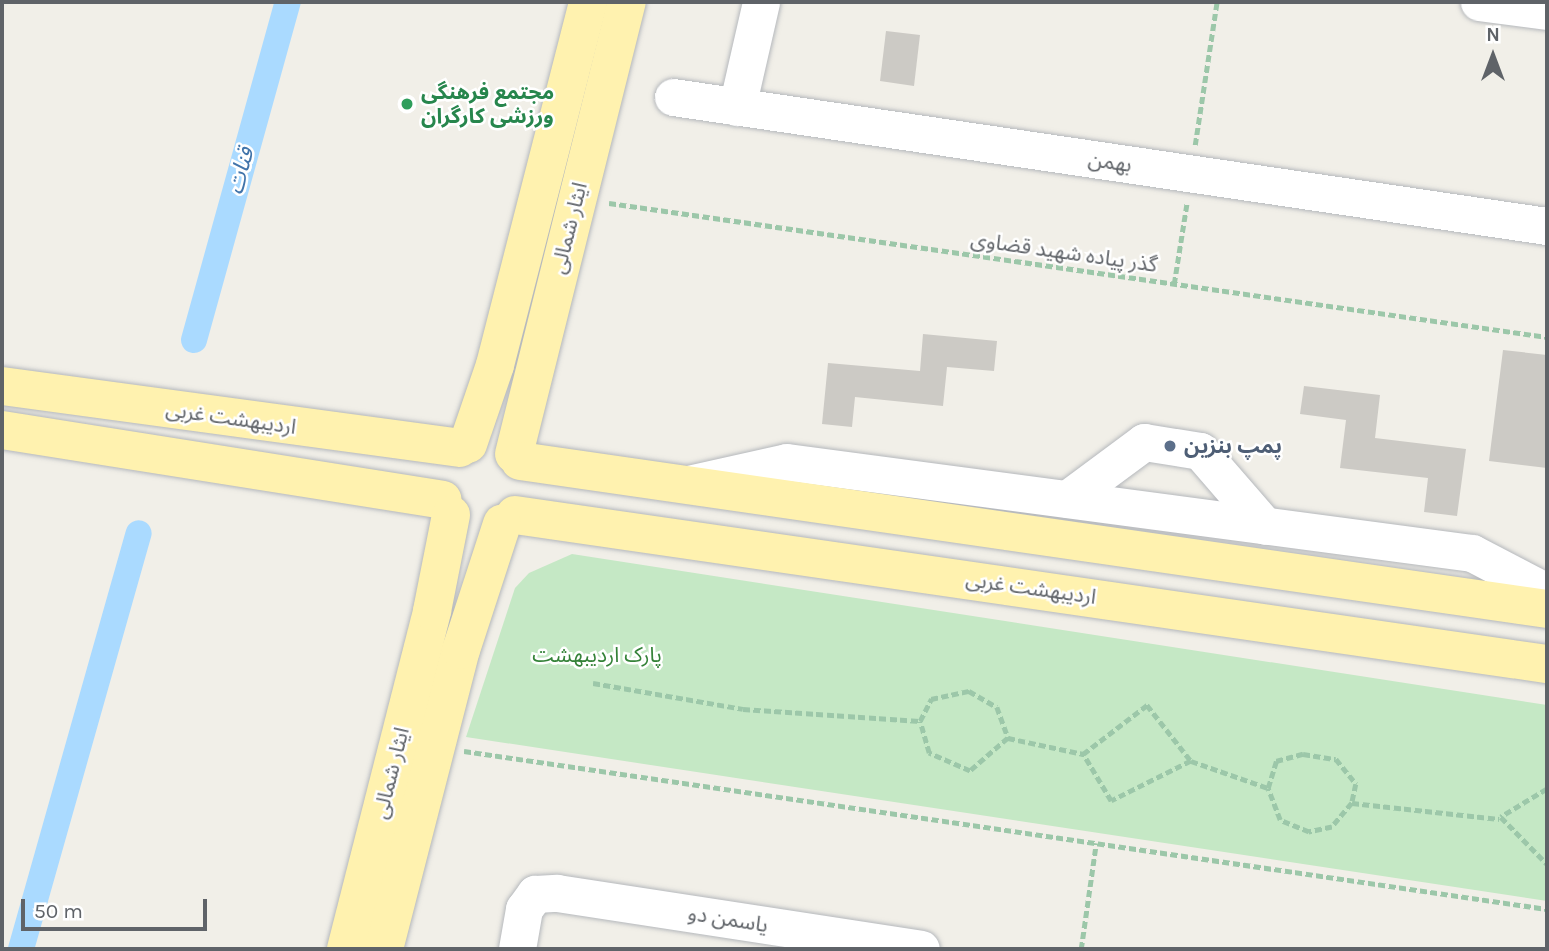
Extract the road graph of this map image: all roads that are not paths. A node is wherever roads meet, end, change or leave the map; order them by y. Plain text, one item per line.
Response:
1 (588, 2) edge
2 (627, 2) edge
3 (761, 2) edge
4 (1479, 2) edge
5 (1547, 10) edge
6 (673, 97) dead end
7 (737, 107) junction
8 (1547, 226) edge
9 (2, 386) edge
10 (2, 430) edge
11 (464, 446) junction
12 (517, 457) junction
13 (687, 485) junction
14 (1067, 499) junction
15 (447, 507) junction
16 (508, 519) junction
17 (1265, 526) junction
18 (1547, 592) edge
19 (1547, 609) edge
20 (1547, 664) edge
21 (346, 949) edge
22 (384, 949) edge
23 (517, 949) edge
24 (920, 949) edge

1 - 11 main road, ایثار شمالی
2 - 12 main road, ایثار شمالی
3 - 7 street
4 - 5 street
6 - 7 street, بهمن
7 - 8 street, بهمن
9 - 11 main road, اردیبهشت غربی
10 - 15 main road
11 - 12 main road
11 - 15 main road
12 - 13 main road
12 - 16 main road
13 - 14 street
13 - 19 main road
14 - 17 street
14 - 17 street
15 - 16 main road
15 - 21 main road, ایثار شمالی
16 - 20 main road, اردیبهشت غربی
16 - 22 main road, ایثار شمالی
17 - 18 street
23 - 24 street, یاسمن دو

